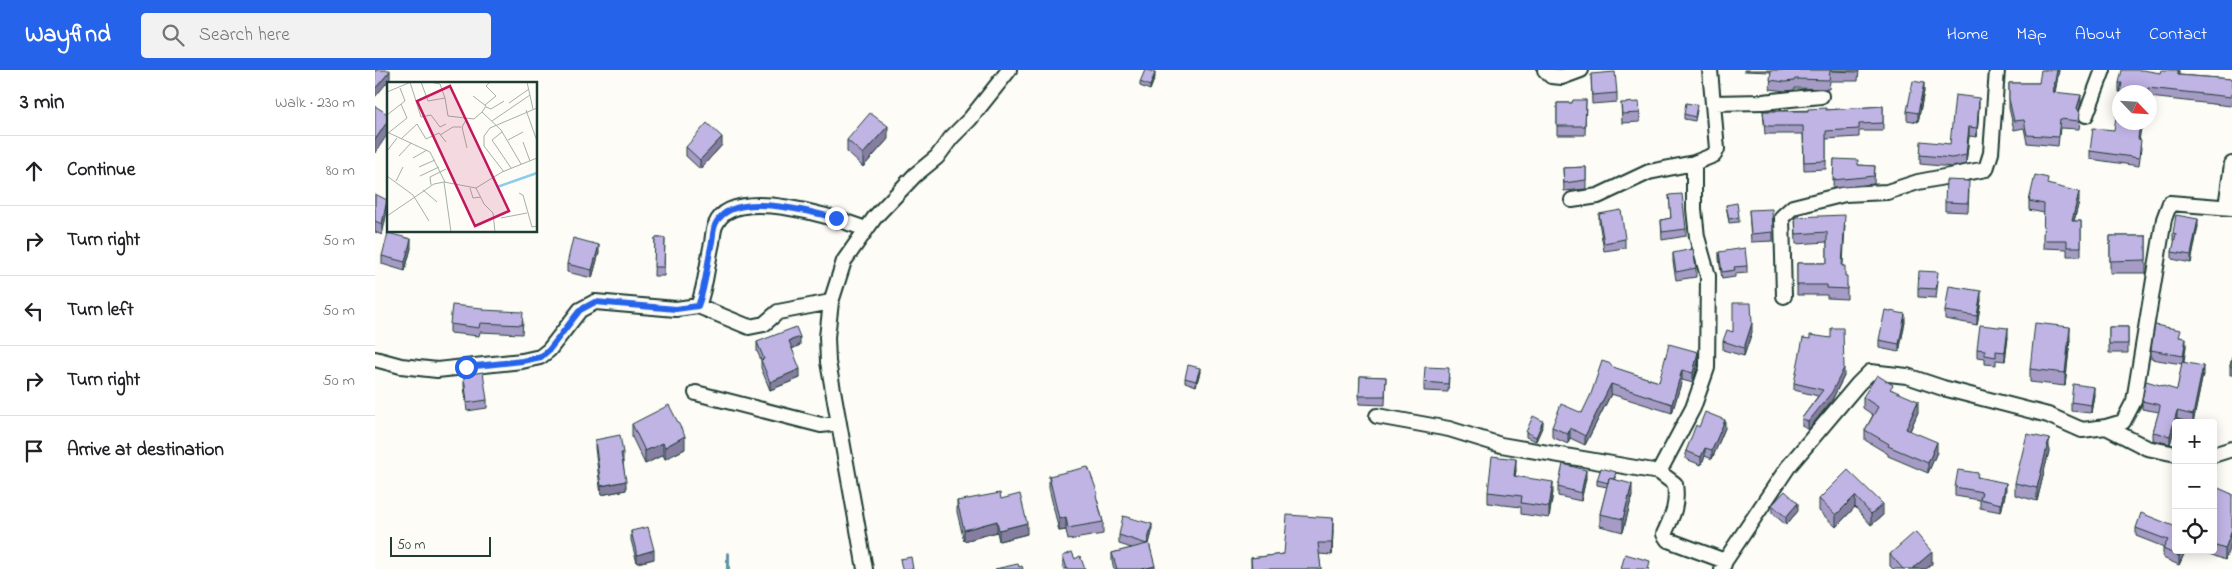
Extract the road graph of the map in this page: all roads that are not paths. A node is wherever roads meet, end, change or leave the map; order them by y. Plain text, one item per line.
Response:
1 (1009, 70) edge
2 (1545, 70) edge
3 (1581, 70) edge
4 (1710, 70) edge
5 (1997, 70) edge
6 (2103, 70) edge
7 (1821, 96) dead end
8 (1713, 103) junction
9 (2086, 115) dead end
10 (1694, 163) junction
11 (2232, 164) edge
12 (1572, 200) dead end
13 (2229, 207) edge
14 (866, 230) junction
15 (1784, 296) dead end
16 (831, 302) junction
17 (698, 306) junction
18 (375, 359) edge
19 (696, 393) dead end
20 (1377, 416) dead end
21 (839, 422) junction
22 (2106, 427) junction
23 (2232, 449) edge
24 (2172, 453) edge
25 (2217, 454) edge
26 (1659, 472) junction
27 (1724, 565) edge
28 (865, 569) edge

1 - 14 street
2 - 3 street
4 - 8 street
5 - 15 street
6 - 9 street
7 - 8 street
8 - 10 street
10 - 12 street
10 - 26 street
11 - 13 street
13 - 22 street
14 - 16 street
14 - 17 street
16 - 17 street
16 - 21 street
17 - 18 street
19 - 21 street
20 - 26 street
21 - 28 street
22 - 24 street
22 - 27 street
23 - 25 street
26 - 27 street

